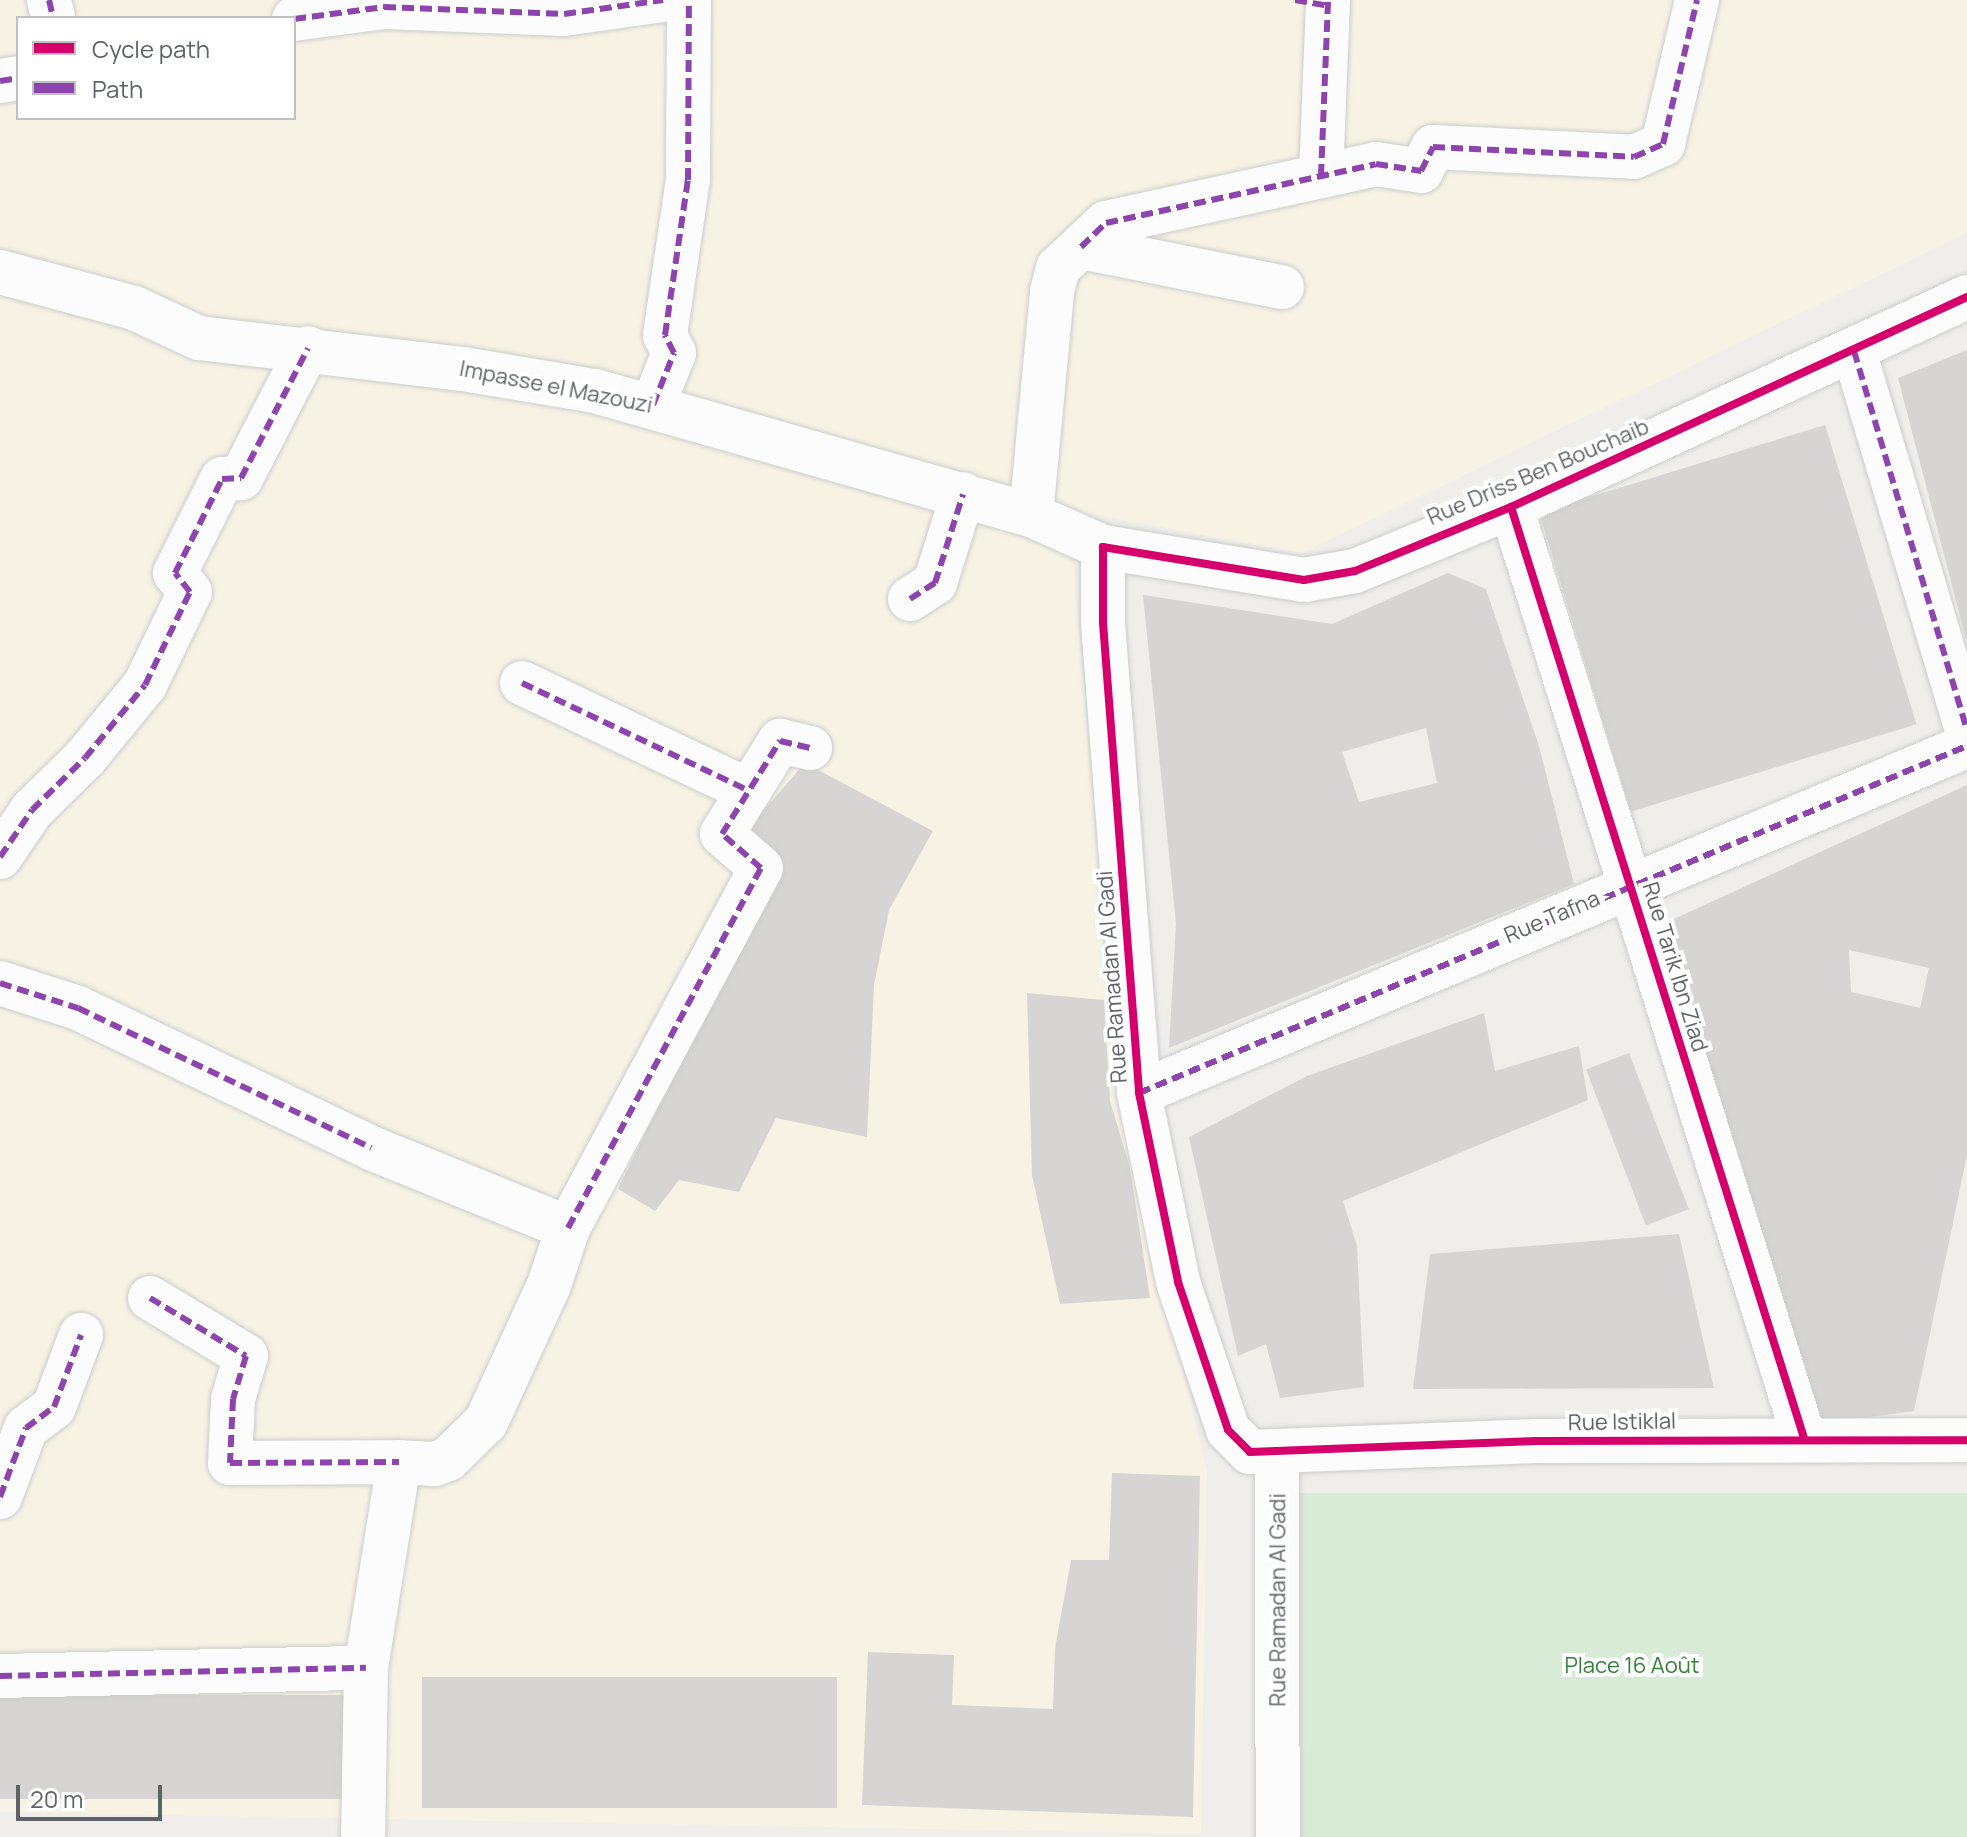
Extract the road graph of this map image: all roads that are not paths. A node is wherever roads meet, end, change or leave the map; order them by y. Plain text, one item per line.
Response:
1 (663, 0) edge
2 (689, 0) edge
3 (1697, 0) edge
4 (1317, 2) edge
5 (296, 19) edge
6 (1321, 176) junction
7 (1081, 247) junction
8 (0, 272) edge
9 (1282, 287) dead end
10 (1967, 297) edge
11 (308, 348) junction
12 (1854, 351) junction
13 (653, 405) junction
14 (963, 494) junction
15 (1511, 507) junction
16 (1031, 515) junction
17 (1103, 547) junction
18 (910, 599) dead end
19 (522, 683) dead end
20 (1967, 729) edge
21 (1967, 746) edge
22 (810, 748) dead end
23 (749, 791) junction
24 (0, 857) edge
25 (1630, 883) junction
26 (0, 983) edge
27 (1139, 1093) junction
28 (568, 1228) junction
29 (150, 1298) dead end
30 (81, 1335) dead end
31 (1804, 1438) junction
32 (1967, 1440) edge
33 (1277, 1454) junction
34 (399, 1462) junction
35 (0, 1497) edge
36 (366, 1668) junction
37 (0, 1676) edge
38 (363, 1837) edge
39 (1278, 1837) edge

1 - 5 street
2 - 13 street
3 - 6 street
4 - 6 street
6 - 7 street
7 - 9 street
7 - 16 street
8 - 11 street, Impasse el Mazouzi
10 - 12 street, Rue Driss Ben Bouchaib
11 - 13 street, Impasse el Mazouzi
11 - 24 street
12 - 15 street, Rue Driss Ben Bouchaib
12 - 20 street
13 - 14 street, Impasse el Mazouzi
14 - 16 street, Impasse el Mazouzi
14 - 18 street
15 - 17 street, Rue Driss Ben Bouchaib
15 - 25 street, Rue Tarik Ibn Ziad
16 - 17 street, Impasse el Mazouzi
17 - 27 street, Rue Ramadan Al Gadi
19 - 23 street
21 - 25 street, Rue Tafna
22 - 23 street
23 - 28 street
25 - 27 street, Rue Tafna
25 - 31 street, Rue Tarik Ibn Ziad
26 - 28 street
27 - 33 street, Rue Ramadan Al Gadi
28 - 34 street
29 - 34 street
30 - 35 street
31 - 32 street, Rue Istiklal
31 - 33 street, Rue Istiklal
33 - 39 street, Rue Ramadan Al Gadi
34 - 36 street
36 - 37 street
36 - 38 street

